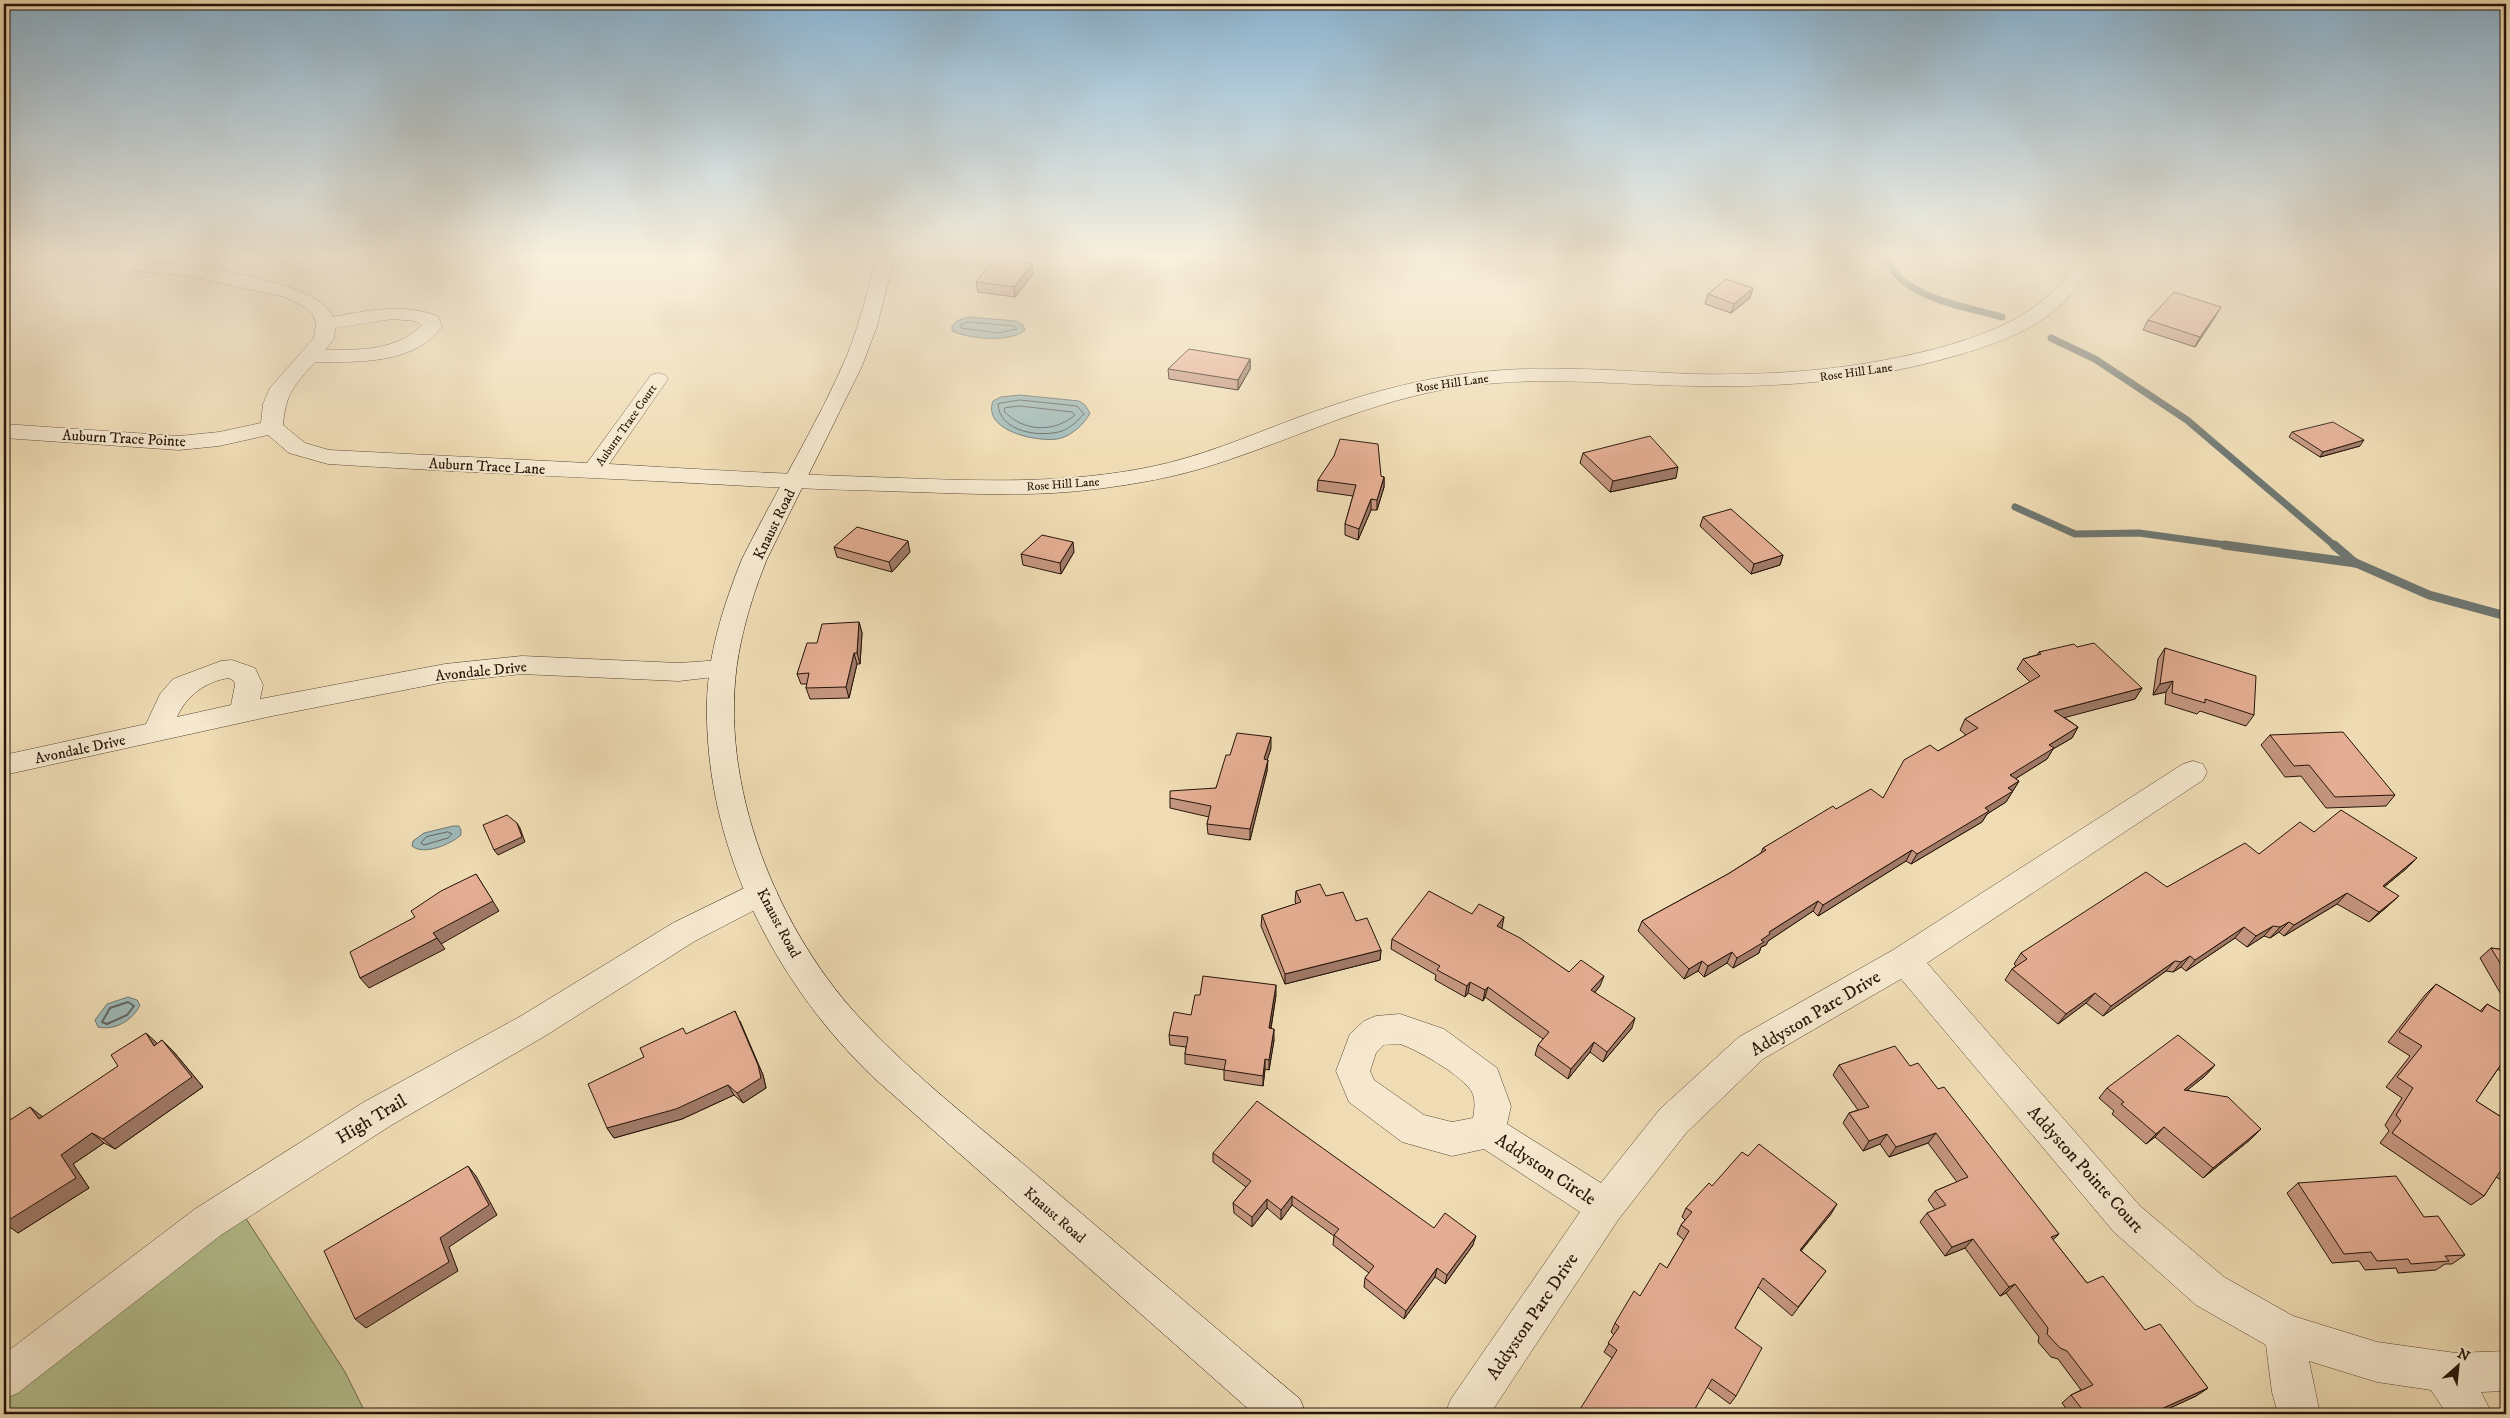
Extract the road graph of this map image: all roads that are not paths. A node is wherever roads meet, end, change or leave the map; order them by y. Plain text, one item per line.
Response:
1 (326, 324) edge
2 (432, 324) edge
3 (867, 324) edge
4 (2020, 324) edge
5 (310, 356) junction
6 (658, 379) dead end
7 (272, 427) junction
8 (4, 431) edge
9 (593, 471) junction
10 (794, 482) junction
11 (722, 669) junction
12 (243, 713) junction
13 (156, 732) junction
14 (4, 765) edge
15 (2193, 772) dead end
16 (761, 892) junction
17 (1905, 960) junction
18 (1488, 1132) dead end
19 (1605, 1207) junction
20 (2285, 1333) junction
21 (2506, 1371) edge
22 (2443, 1372) junction
23 (4, 1380) edge
24 (1285, 1414) edge
25 (1466, 1414) edge
26 (2299, 1414) edge
27 (2471, 1414) edge

1 - 5 street
2 - 5 street
3 - 10 street, Knaust Road
4 - 10 street, Rose Hill Lane
5 - 7 street
6 - 9 street, Auburn Trace Court
7 - 8 street, Auburn Trace Pointe
7 - 9 street, Auburn Trace Lane
9 - 10 street, Auburn Trace Lane
10 - 11 street, Knaust Road
11 - 12 street, Avondale Drive
11 - 16 street, Knaust Road
12 - 13 street, Avondale Drive
12 - 13 street
13 - 14 street, Avondale Drive
15 - 17 street, Addyston Parc Drive
16 - 23 street, High Trail
16 - 24 street, Knaust Road
17 - 19 street, Addyston Parc Drive
17 - 20 street, Addyston Pointe Court
18 - 19 street, Addyston Circle
19 - 25 street, Addyston Parc Drive
20 - 22 street, Addyston Pointe Court
20 - 26 street
21 - 22 street, Addyston Pointe Court
22 - 27 street

